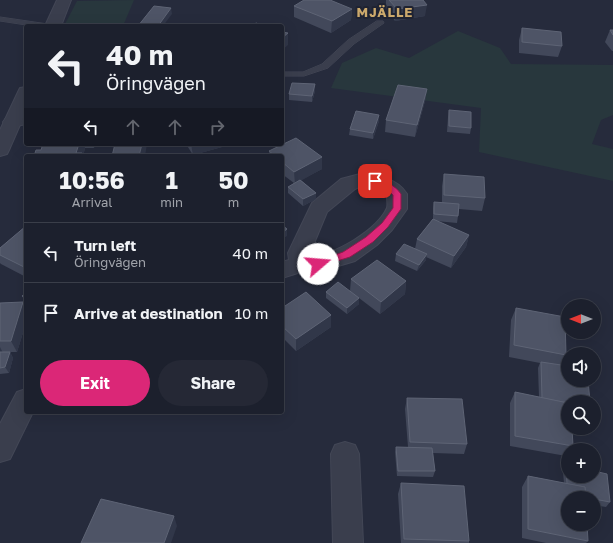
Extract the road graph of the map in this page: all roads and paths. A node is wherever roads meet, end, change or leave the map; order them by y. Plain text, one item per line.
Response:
1 (64, 0) edge
2 (0, 20) edge
3 (380, 23) dead end
4 (32, 24) edge
5 (54, 24) edge
6 (284, 74) edge
7 (24, 96) edge
8 (13, 121) edge
9 (0, 150) edge
10 (292, 267) edge
11 (24, 404) edge
12 (0, 450) edge
13 (345, 454) dead end
14 (348, 543) edge

1 - 5 street
2 - 4 lane
3 - 6 lane
7 - 8 street
8 - 9 street
10 - 10 street
11 - 12 street
13 - 14 street

